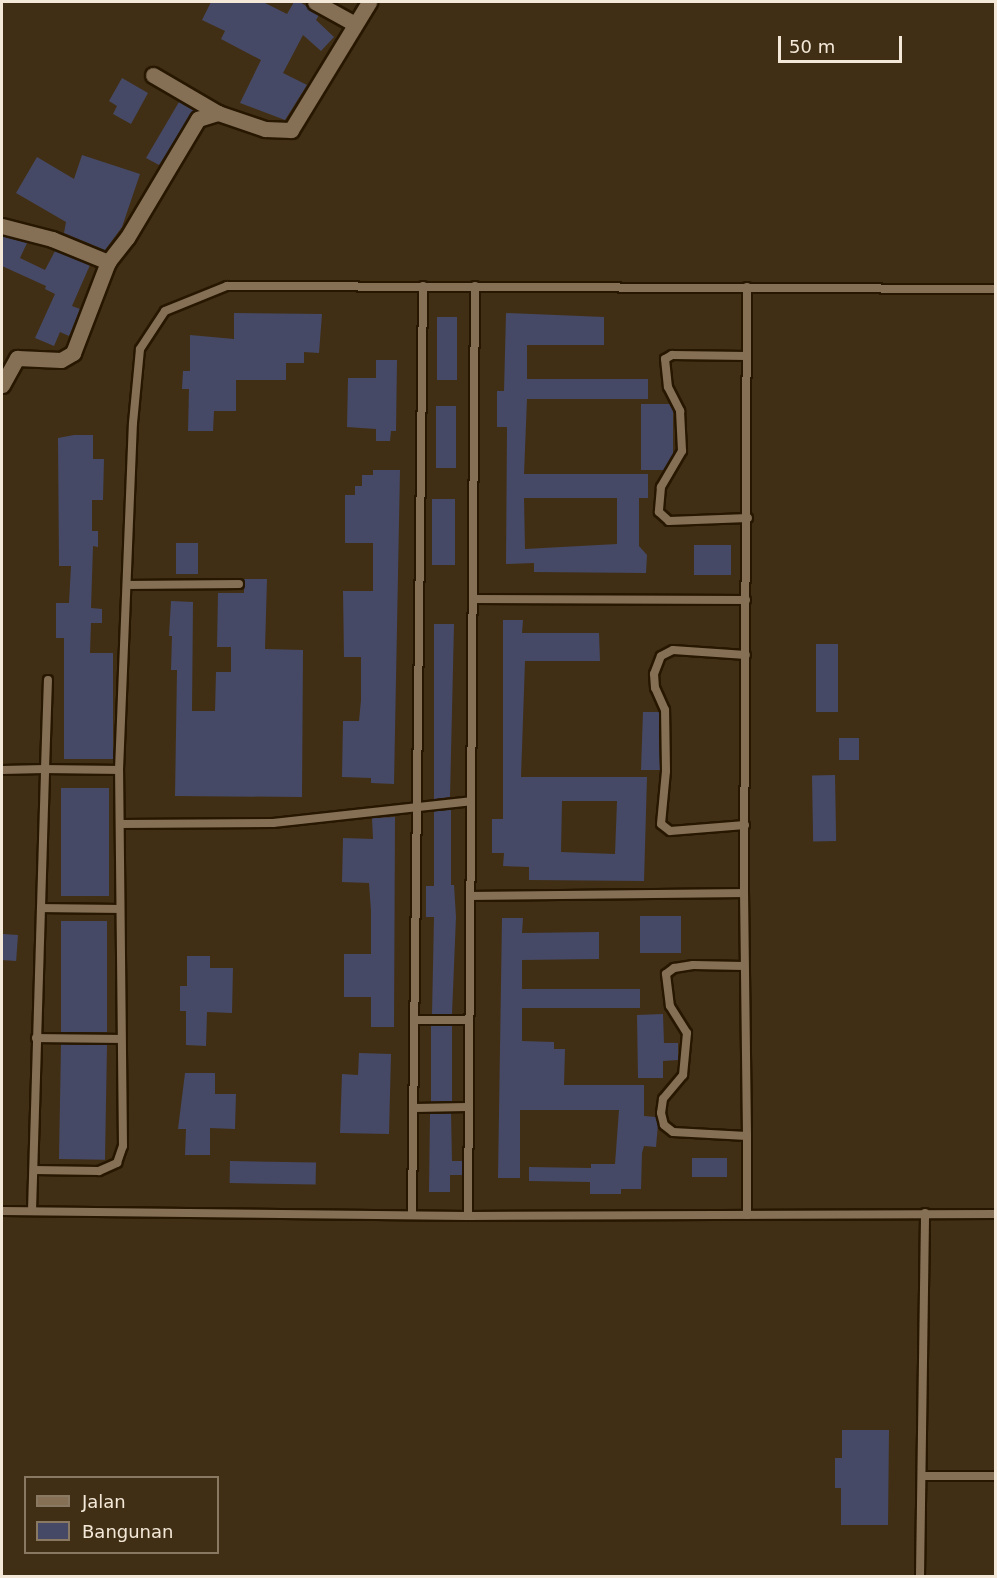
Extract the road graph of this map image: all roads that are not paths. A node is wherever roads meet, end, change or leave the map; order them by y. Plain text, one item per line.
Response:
1 (315, 2) edge
2 (369, 2) edge
3 (353, 23) junction
4 (153, 75) dead end
5 (218, 113) junction
6 (2, 226) edge
7 (108, 262) junction
8 (423, 286) junction
9 (475, 286) junction
10 (747, 287) junction
11 (996, 288) edge
12 (747, 356) junction
13 (2, 385) edge
14 (748, 518) junction
15 (239, 584) dead end
16 (127, 585) junction
17 (474, 599) junction
18 (746, 600) junction
19 (746, 654) junction
20 (48, 680) dead end
21 (45, 769) junction
22 (2, 770) edge
23 (119, 770) junction
24 (471, 801) junction
25 (416, 806) junction
26 (120, 824) junction
27 (745, 825) junction
28 (744, 893) junction
29 (471, 896) junction
30 (41, 908) junction
31 (119, 909) junction
32 (744, 966) junction
33 (415, 1020) junction
34 (469, 1020) junction
35 (36, 1038) junction
36 (122, 1039) junction
37 (468, 1107) junction
38 (414, 1108) junction
39 (747, 1136) junction
40 (34, 1170) junction
41 (2, 1211) edge
42 (33, 1211) junction
43 (925, 1213) junction
44 (412, 1214) junction
45 (996, 1214) edge
46 (747, 1215) junction
47 (468, 1216) junction
48 (922, 1476) junction
49 (996, 1476) edge
50 (920, 1576) edge

1 - 3 street
2 - 3 street
3 - 5 street
4 - 5 street
5 - 7 street
6 - 7 street
7 - 13 street
8 - 9 lane
8 - 16 lane
8 - 25 lane
9 - 10 lane
9 - 17 lane
10 - 11 lane
10 - 12 lane
12 - 14 lane
12 - 14 lane
14 - 18 lane
15 - 16 lane
16 - 23 lane
17 - 18 lane
17 - 24 lane
18 - 19 lane
19 - 27 lane
19 - 27 lane
20 - 21 lane
21 - 22 lane
21 - 23 lane
21 - 30 lane
23 - 26 lane
24 - 25 lane
24 - 29 lane
25 - 26 lane
25 - 33 lane
26 - 31 lane
27 - 28 lane
28 - 29 lane
28 - 32 lane
29 - 34 lane
30 - 31 lane
30 - 35 lane
31 - 36 lane
32 - 39 lane
32 - 39 lane
33 - 34 lane
33 - 38 lane
34 - 37 lane
35 - 36 lane
35 - 40 lane
36 - 40 lane
37 - 38 lane
37 - 47 lane
38 - 44 lane
39 - 46 lane
40 - 42 lane
41 - 42 lane
42 - 44 lane
43 - 45 lane
43 - 46 lane
43 - 48 lane
44 - 47 lane
46 - 47 lane
48 - 49 lane
48 - 50 lane

